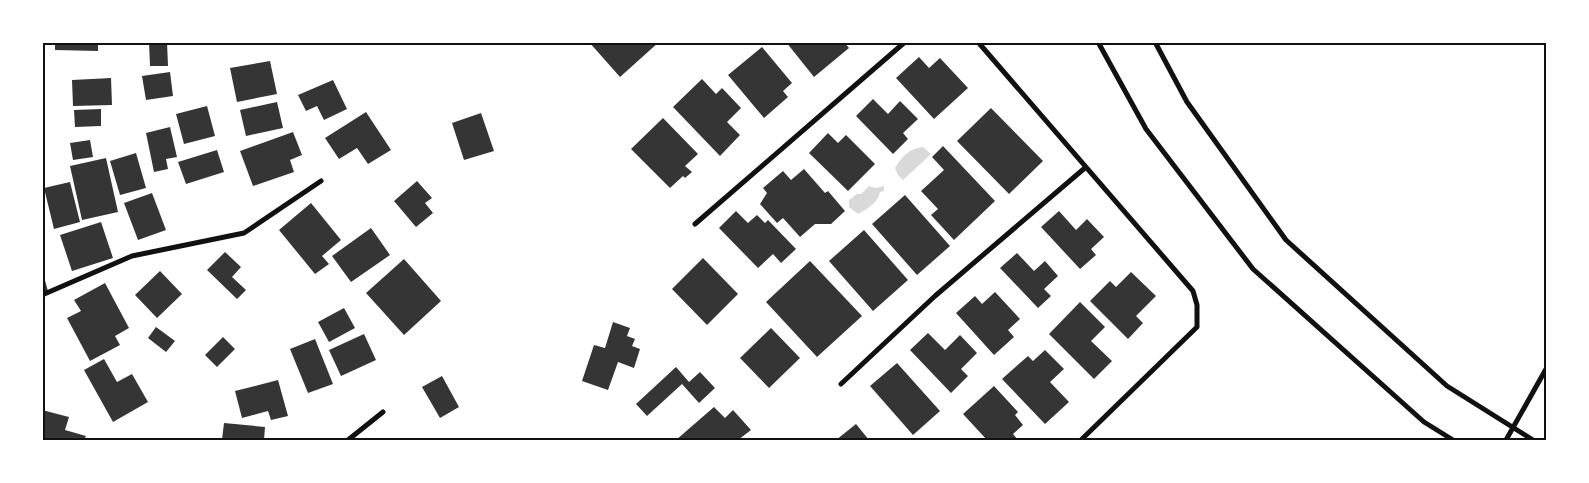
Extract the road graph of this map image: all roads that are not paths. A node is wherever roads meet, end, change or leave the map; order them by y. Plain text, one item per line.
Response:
1 (905, 42) edge
2 (978, 42) edge
3 (1098, 42) edge
4 (1155, 42) edge
5 (1086, 167) junction
6 (321, 181) dead end
7 (695, 224) dead end
8 (42, 295) edge
9 (1546, 368) edge
10 (841, 384) dead end
11 (384, 412) dead end
12 (1513, 428) junction
13 (348, 440) edge
14 (1082, 440) edge
15 (1453, 440) edge
16 (1506, 440) edge
17 (1534, 440) edge

1 - 7 street
2 - 5 street
3 - 15 street
4 - 12 street
5 - 10 street
5 - 14 street
6 - 8 street
9 - 12 street
11 - 13 street
12 - 16 street
12 - 17 street

